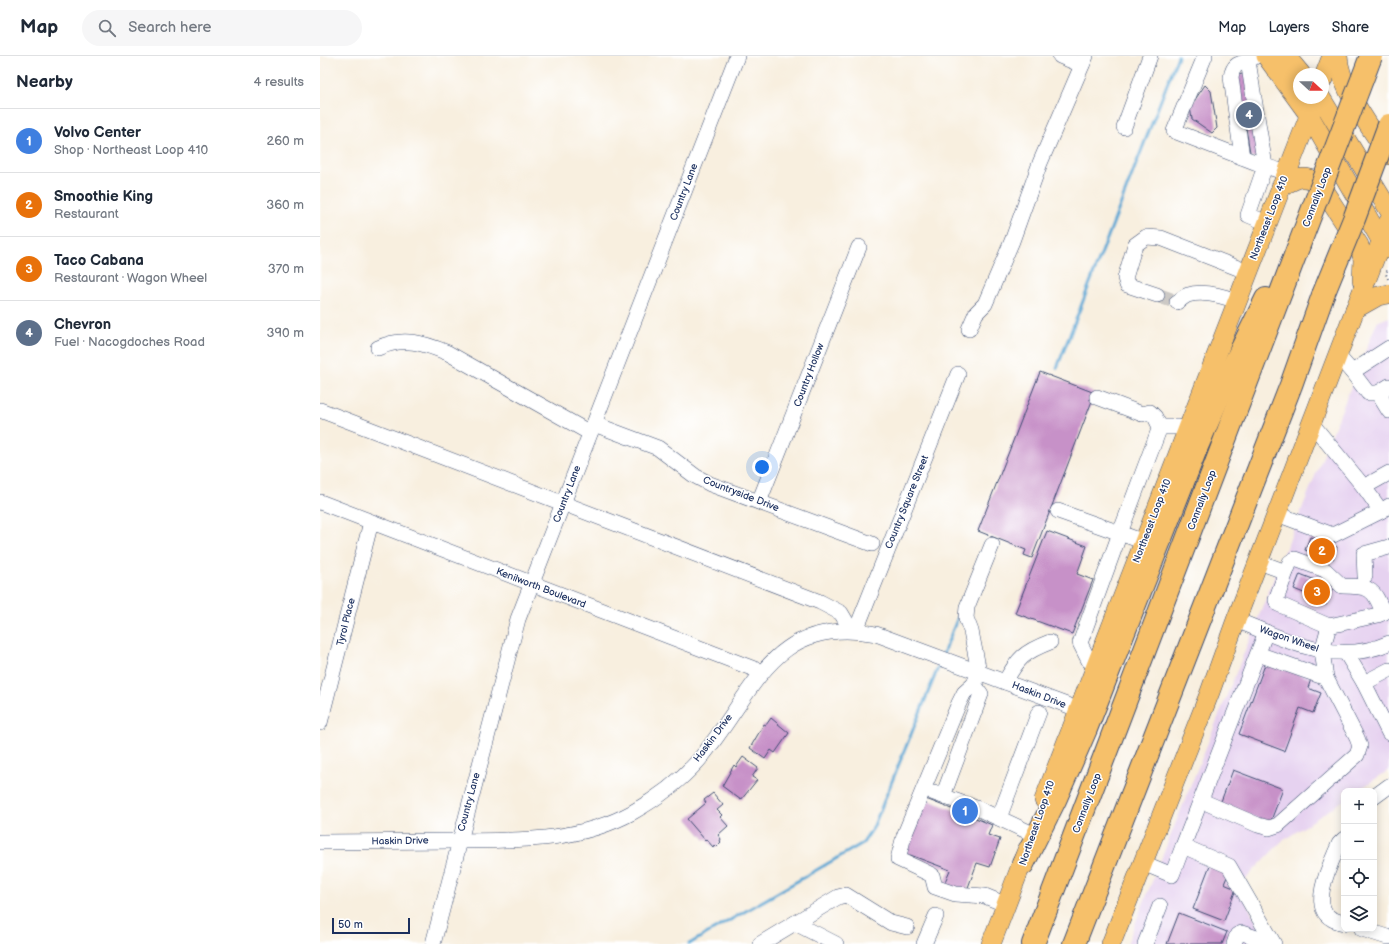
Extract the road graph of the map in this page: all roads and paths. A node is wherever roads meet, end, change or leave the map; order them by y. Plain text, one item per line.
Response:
1 (737, 56) edge
2 (1060, 56) edge
3 (1150, 56) edge
4 (1205, 56) edge
5 (1286, 56) edge
6 (1332, 56) edge
7 (1338, 56) edge
8 (1371, 56) edge
9 (1254, 57) edge
10 (1084, 60) edge
11 (1296, 68) edge
12 (1328, 68) edge
13 (1325, 104) edge
14 (1312, 107) edge
15 (1389, 125) edge
16 (1124, 127) dead end
17 (1389, 149) edge
18 (1389, 156) edge
19 (1242, 157) junction
20 (1265, 166) junction
21 (1284, 180) junction
22 (1389, 210) edge
23 (1354, 219) junction
24 (1389, 221) edge
25 (1267, 223) junction
26 (1299, 245) junction
27 (859, 247) dead end
28 (1386, 255) edge
29 (1248, 272) junction
30 (1388, 286) edge
31 (1362, 291) junction
32 (1157, 296) tunnel mouth
33 (1237, 301) junction
34 (1177, 302) tunnel mouth
35 (1355, 309) junction
36 (969, 329) dead end
37 (378, 348) dead end
38 (1389, 348) edge
39 (1338, 356) junction
40 (1352, 372) junction
41 (958, 374) dead end
42 (1383, 390) edge
43 (1097, 397) dead end
44 (320, 410) edge
45 (1389, 411) edge
46 (1312, 424) junction
47 (1160, 427) junction
48 (592, 429) junction
49 (1187, 430) junction
50 (1389, 473) edge
51 (1364, 487) junction
52 (320, 502) edge
53 (563, 502) junction
54 (759, 502) junction
55 (1387, 507) edge
56 (1058, 511) dead end
57 (1277, 514) junction
58 (371, 522) junction
59 (1120, 533) junction
60 (1144, 542) junction
61 (872, 544) dead end
62 (992, 546) dead end
63 (1389, 547) edge
64 (1258, 562) junction
65 (1286, 572) junction
66 (1365, 576) dead end
67 (532, 584) junction
68 (1386, 611) edge
69 (1236, 620) junction
70 (1328, 626) junction
71 (854, 630) junction
72 (1266, 632) junction
73 (1050, 642) dead end
74 (1389, 643) edge
75 (1322, 651) junction
76 (1346, 653) junction
77 (1258, 654) junction
78 (1097, 664) junction
79 (1389, 670) edge
80 (762, 672) junction
81 (977, 678) junction
82 (1326, 678) junction
83 (1005, 682) junction
84 (1364, 683) junction
85 (1080, 710) junction
86 (1039, 712) dead end
87 (320, 723) edge
88 (1389, 733) edge
89 (1389, 786) edge
90 (923, 789) junction
91 (1377, 795) edge
92 (943, 796) junction
93 (1202, 801) junction
94 (1000, 818) junction
95 (1033, 834) junction
96 (459, 841) junction
97 (320, 842) edge
98 (1341, 842) edge
99 (1183, 846) junction
100 (1143, 863) junction
101 (1023, 864) junction
102 (1007, 904) junction
103 (1160, 906) dead end
104 (936, 916) dead end
105 (1341, 922) edge
106 (795, 923) junction
107 (907, 927) dead end
108 (1371, 932) edge
109 (1389, 937) edge
110 (433, 944) edge
111 (760, 944) edge
112 (836, 944) edge
113 (924, 944) edge
114 (991, 944) edge
115 (1033, 944) edge
116 (1074, 944) edge
117 (1111, 944) edge
118 (1146, 944) edge
119 (1234, 944) edge
120 (1263, 944) edge
121 (1274, 944) edge

1 - 48 street, Country Lane
2 - 10 street
3 - 16 street
4 - 19 street
5 - 11 main road
6 - 12 main road
7 - 18 main road
8 - 26 highway, Connally Loop, bridge
9 - 14 main road
9 - 19 street
9 - 20 street
10 - 36 street
13 - 22 main road
14 - 21 main road, Northeast Loop 410
14 - 28 main road
15 - 23 highway, bridge
17 - 23 highway, bridge
19 - 20 street
20 - 21 street
20 - 25 street
21 - 25 main road, Northeast Loop 410
21 - 31 main road
23 - 116 highway, bridge
24 - 28 main road
25 - 29 main road, Northeast Loop 410
26 - 101 highway
26 - 115 highway, Connally Loop
27 - 54 street, Country Hollow
28 - 30 path
28 - 31 main road
29 - 32 street
29 - 33 main road, Northeast Loop 410
30 - 35 main road
31 - 35 main road
33 - 34 street
33 - 49 main road, Northeast Loop 410
35 - 39 main road
37 - 48 street, Countryside Drive
38 - 40 street
39 - 40 street
39 - 46 main road
40 - 42 street
41 - 71 street, Country Square Street
42 - 45 street
43 - 47 street
44 - 53 street
46 - 51 street
46 - 57 main road
47 - 49 street
47 - 59 street
48 - 53 street, Country Lane
48 - 54 street, Countryside Drive
49 - 60 main road, Northeast Loop 410
50 - 51 street
51 - 55 street
52 - 58 street, Kenilworth Boulevard
53 - 67 street, Country Lane
53 - 71 street
54 - 61 street, Countryside Drive
55 - 57 street
56 - 59 street
57 - 64 main road
58 - 67 street, Kenilworth Boulevard
58 - 87 street, Tyrol Place
59 - 60 street
59 - 78 street
60 - 78 main road, Northeast Loop 410
62 - 81 street
63 - 66 street
64 - 65 street
64 - 69 main road
65 - 68 street
65 - 70 street
67 - 80 street, Kenilworth Boulevard
67 - 96 street, Country Lane
68 - 70 street
69 - 72 street, Wagon Wheel
69 - 100 main road
70 - 75 street
71 - 80 street, Haskin Drive
71 - 81 street, Haskin Drive
72 - 75 street, Wagon Wheel
72 - 77 street
73 - 83 street
74 - 76 street, Wagon Wheel
75 - 76 street, Wagon Wheel
75 - 82 street
76 - 84 street
77 - 82 street
77 - 93 street
78 - 85 main road, Northeast Loop 410
79 - 84 street
80 - 96 street, Haskin Drive
81 - 83 street, Haskin Drive
81 - 90 street
81 - 92 street
82 - 93 street
83 - 85 street, Haskin Drive
84 - 88 street
85 - 95 main road, Northeast Loop 410
86 - 94 street
89 - 91 street
90 - 92 street
90 - 102 street
92 - 94 street
93 - 99 street
94 - 95 street
95 - 101 main road, Northeast Loop 410
96 - 97 street, Haskin Drive
96 - 110 street, Country Lane
98 - 105 street
99 - 100 street
99 - 121 street
100 - 117 main road
101 - 102 main road, Northeast Loop 410
102 - 114 main road, Northeast Loop 410
103 - 118 street
104 - 113 street
106 - 107 street
106 - 111 street
106 - 112 street
108 - 109 street
119 - 120 street

